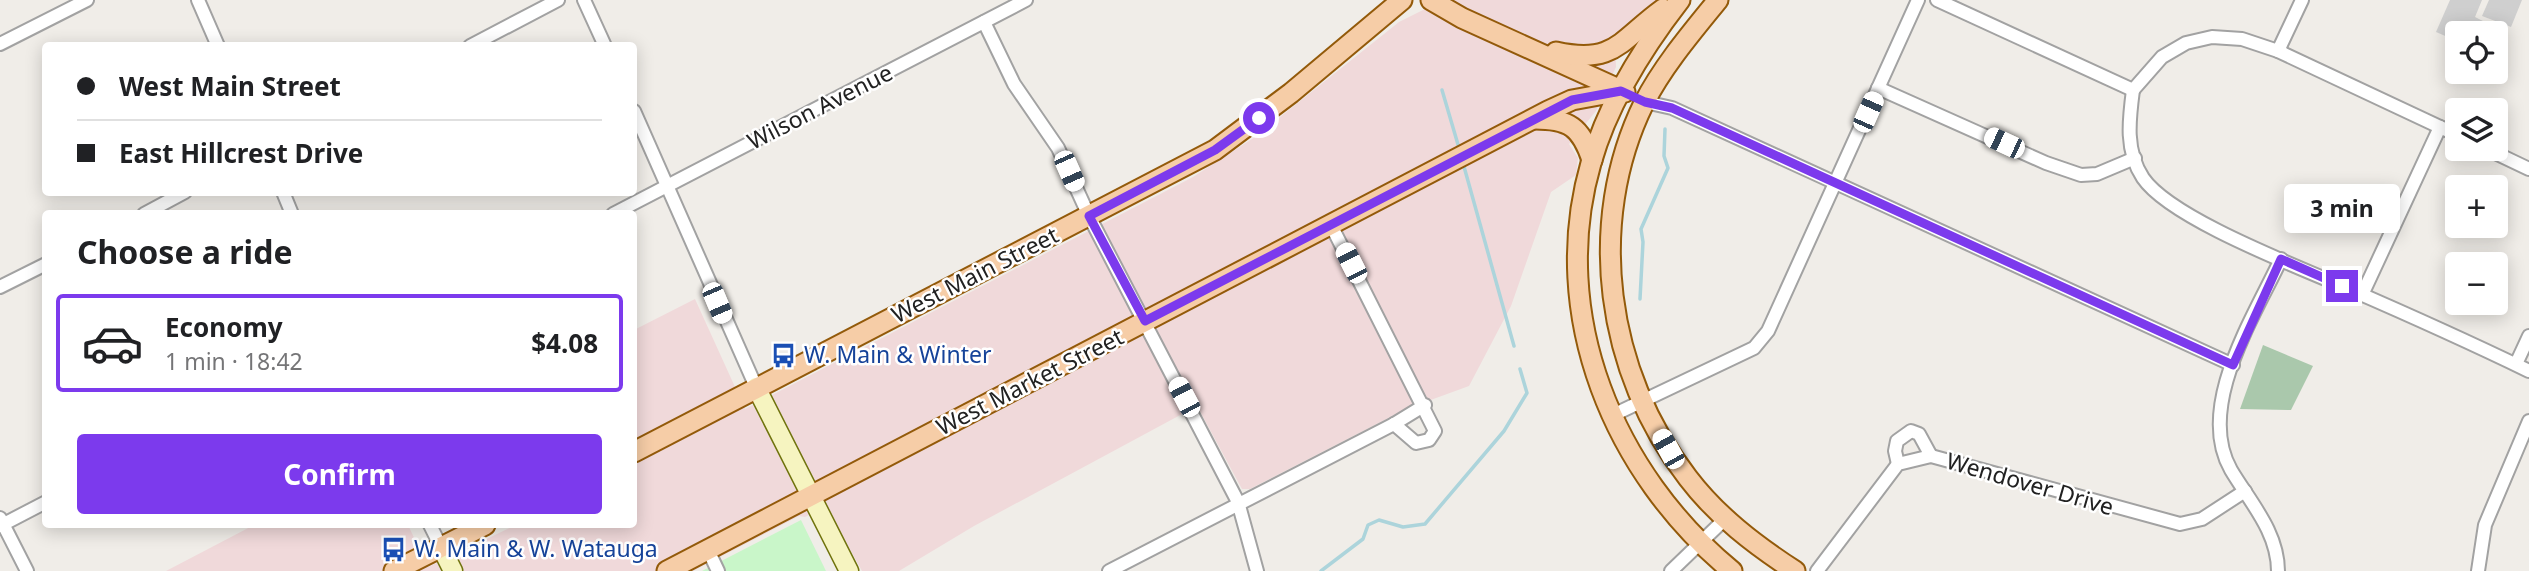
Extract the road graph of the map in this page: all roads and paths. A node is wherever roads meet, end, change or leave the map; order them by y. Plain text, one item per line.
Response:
1 (87, 0) edge
2 (198, 0) edge
3 (558, 0) edge
4 (584, 0) edge
5 (1026, 0) edge
6 (1402, 0) edge
7 (1431, 0) edge
8 (1678, 0) edge
9 (1718, 0) edge
10 (1918, 0) edge
11 (1937, 0) edge
12 (2302, 0) edge
13 (984, 22) junction
14 (216, 42) edge
15 (478, 42) edge
16 (603, 42) edge
17 (0, 44) edge
18 (1529, 46) junction
19 (2278, 51) junction
20 (1572, 67) junction
21 (1878, 88) junction
22 (2133, 90) junction
23 (1621, 91) junction
24 (1572, 100) junction
25 (1645, 102) junction
26 (637, 118) edge
27 (1534, 119) junction
28 (2440, 127) junction
29 (2445, 129) edge
30 (2135, 158) junction
31 (2508, 159) edge
32 (1591, 160) junction
33 (2529, 169) edge
34 (1836, 183) junction
35 (666, 187) junction
36 (178, 196) edge
37 (151, 210) edge
38 (621, 210) edge
39 (1089, 216) junction
40 (1331, 225) junction
41 (2281, 259) junction
42 (42, 266) edge
43 (0, 287) edge
44 (2362, 295) junction
45 (1145, 321) junction
46 (2529, 335) edge
47 (2516, 364) junction
48 (2233, 365) junction
49 (2529, 370) edge
50 (756, 387) junction
51 (1642, 402) junction
52 (1425, 405) junction
53 (1611, 416) junction
54 (2529, 421) edge
55 (1394, 424) junction
56 (637, 450) edge
57 (1931, 456) junction
58 (1898, 464) junction
59 (2245, 491) junction
60 (810, 496) junction
61 (1238, 502) junction
62 (42, 504) edge
63 (1725, 519) junction
64 (1, 522) edge
65 (432, 528) edge
66 (479, 528) edge
67 (1700, 544) junction
68 (441, 547) junction
69 (708, 550) junction
70 (27, 571) edge
71 (394, 571) edge
72 (453, 571) edge
73 (667, 571) edge
74 (718, 571) edge
75 (849, 571) edge
76 (1109, 571) edge
77 (1257, 571) edge
78 (1671, 571) edge
79 (1732, 571) edge
80 (1795, 571) edge
81 (1817, 571) edge
82 (2278, 571) edge
83 (2478, 571) edge

1 - 17 street
2 - 14 street
3 - 15 street
4 - 16 street
5 - 13 street, Wilson Avenue
6 - 39 main road, West Main Street
7 - 18 main road
8 - 18 main road
8 - 23 main road
9 - 25 main road
10 - 21 street
11 - 22 street
12 - 19 street
13 - 35 street, Wilson Avenue
13 - 39 street
18 - 20 main road
19 - 22 street
19 - 28 street
20 - 23 main road
20 - 24 main road
21 - 30 street
21 - 34 street
22 - 30 street
23 - 24 main road, West Market Street
23 - 25 main road
23 - 32 main road
24 - 27 main road, West Market Street
25 - 34 street
25 - 51 main road
26 - 35 street
27 - 32 main road
27 - 40 main road, West Market Street
28 - 29 street
28 - 44 street
30 - 41 street
31 - 33 street
32 - 53 main road
34 - 48 street
34 - 51 street
35 - 38 street, Wilson Avenue
35 - 50 street
36 - 37 street
39 - 45 street
39 - 50 main road, West Main Street
40 - 45 main road, West Market Street
40 - 52 street
41 - 44 street
41 - 48 street
42 - 43 street
44 - 47 street
45 - 60 main road, West Market Street
45 - 61 street
46 - 47 street
47 - 49 street
48 - 59 street
50 - 56 main road, West Main Street
50 - 60 main road
51 - 53 street
51 - 63 main road
52 - 55 street
52 - 55 street
53 - 67 main road
54 - 83 street
55 - 61 street
57 - 58 street, Wendover Drive
57 - 58 street
57 - 59 street, Wendover Drive
58 - 81 street
59 - 82 street
60 - 69 main road, West Market Street
60 - 75 main road
61 - 76 street
61 - 77 street
62 - 64 street
63 - 67 street
63 - 80 main road
64 - 70 street
65 - 68 street
66 - 68 main road
67 - 78 street
67 - 79 main road
68 - 71 main road
68 - 72 main road
69 - 73 main road, West Market Street
69 - 74 street

